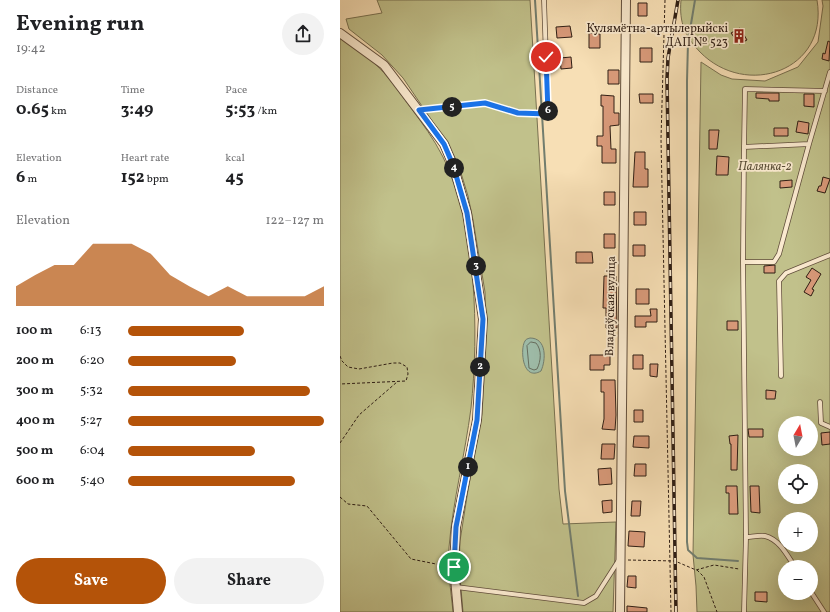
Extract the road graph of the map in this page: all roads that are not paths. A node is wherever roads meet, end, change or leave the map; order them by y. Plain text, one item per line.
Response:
1 (544, 0) edge
2 (626, 0) edge
3 (340, 32) edge
4 (830, 72) edge
5 (825, 91) junction
6 (548, 114) road end
7 (809, 144) junction
8 (744, 147) junction
9 (830, 255) edge
10 (743, 262) junction
11 (780, 376) dead end
12 (820, 402) dead end
13 (830, 427) edge
14 (746, 537) junction
15 (620, 559) junction
16 (790, 560) edge
17 (456, 587) junction
18 (816, 600) edge
19 (458, 612) edge
20 (620, 612) edge
21 (744, 612) edge
22 (824, 612) edge

1 - 6 lane
2 - 15 street, Владаўская вуліца
3 - 17 street
4 - 5 lane
5 - 7 lane
5 - 8 lane
7 - 8 lane
7 - 10 lane
8 - 10 lane
9 - 11 lane
10 - 14 lane
12 - 13 lane
14 - 16 lane
14 - 21 lane
15 - 17 lane
15 - 20 street, Владаўская вуліца
17 - 19 street
18 - 22 lane

